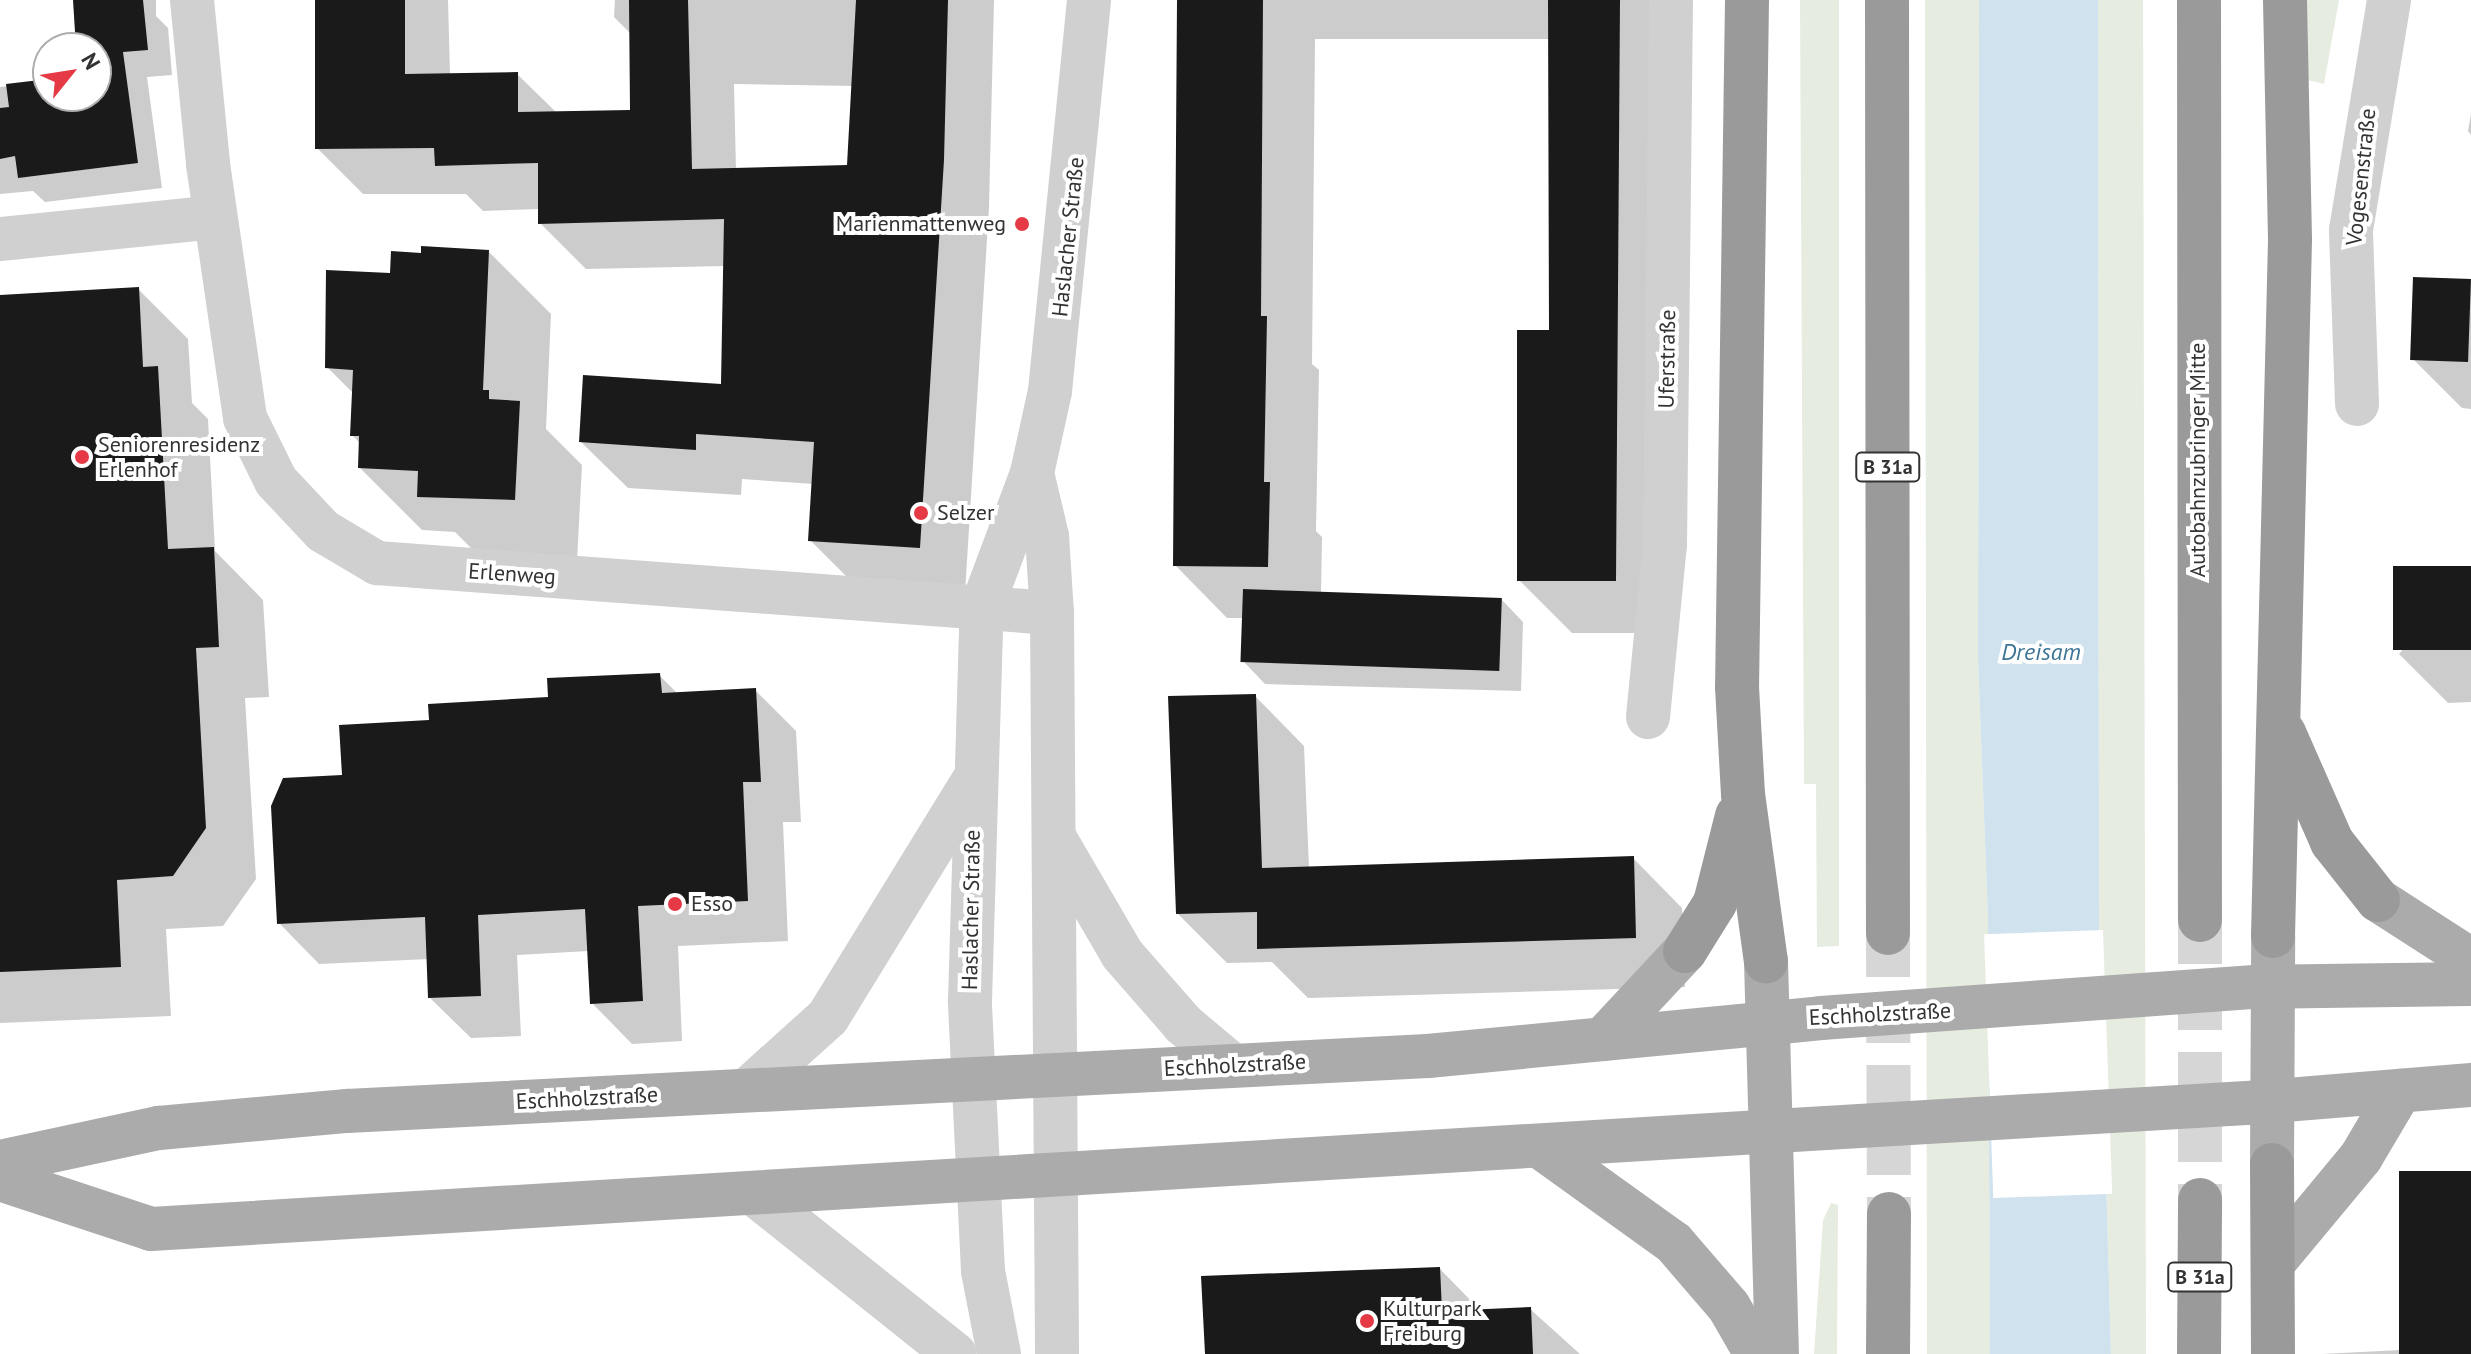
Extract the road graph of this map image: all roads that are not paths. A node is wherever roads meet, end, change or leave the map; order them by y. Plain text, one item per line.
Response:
1 (192, 0) edge
2 (1089, 0) edge
3 (1671, 0) edge
4 (1747, 0) edge
5 (1887, 0) edge
6 (2199, 0) edge
7 (2285, 0) edge
8 (2389, 0) edge
9 (215, 217) junction
10 (0, 239) edge
11 (2357, 404) dead end
12 (1032, 473) junction
13 (982, 607) junction
14 (1052, 613) junction
15 (2276, 714) junction
16 (1648, 717) dead end
17 (973, 781) junction
18 (1743, 794) junction
19 (1054, 837) junction
20 (2378, 900) joint
21 (2200, 920) tunnel mouth
22 (1888, 933) tunnel mouth
23 (2273, 936) joint
24 (1685, 951) joint
25 (2471, 960) edge
26 (1766, 961) joint
27 (2471, 984) edge
28 (2264, 987) junction
29 (1766, 1020) junction
30 (1603, 1039) junction
31 (1232, 1065) junction
32 (1054, 1074) junction
33 (973, 1079) junction
34 (2471, 1085) edge
35 (747, 1090) junction
36 (2400, 1091) junction
37 (2261, 1103) junction
38 (1768, 1131) junction
39 (1539, 1146) junction
40 (0, 1162) edge
41 (2272, 1165) joint
42 (1055, 1174) junction
43 (0, 1179) edge
44 (977, 1180) junction
45 (753, 1193) junction
46 (2200, 1200) tunnel mouth
47 (1889, 1214) tunnel mouth
48 (2273, 1263) junction
49 (955, 1354) edge
50 (999, 1354) edge
51 (1057, 1354) edge
52 (1756, 1354) edge
53 (1777, 1354) edge
54 (1888, 1354) edge
55 (2199, 1354) edge
56 (2273, 1354) edge

1 - 9 street, Erlenweg
2 - 12 street, Haslacher Straße
3 - 16 street, Uferstraße
4 - 18 highway
5 - 22 highway, B 31a
6 - 21 highway, Autobahnzubringer Mitte
7 - 15 highway
8 - 11 street, Vogesenstraße
9 - 10 street
9 - 13 street, Erlenweg
12 - 13 street, Haslacher Straße
12 - 14 street, Haslacher Straße
13 - 14 street, Erlenweg
13 - 17 street, Haslacher Straße
14 - 19 street, Haslacher Straße
15 - 20 highway
15 - 23 highway
17 - 33 street, Haslacher Straße
17 - 35 street
18 - 24 highway
18 - 26 highway
19 - 31 street
19 - 32 street, Haslacher Straße
20 - 25 main road
23 - 28 main road
24 - 30 main road
26 - 29 main road
27 - 28 main road, Eschholzstraße
28 - 29 main road, Eschholzstraße, bridge
28 - 37 main road
29 - 30 main road, Eschholzstraße
29 - 38 main road
30 - 31 main road, Eschholzstraße
31 - 32 main road, Eschholzstraße
32 - 33 main road, Eschholzstraße
32 - 42 street, Haslacher Straße
33 - 35 main road, Eschholzstraße
33 - 44 street, Haslacher Straße
34 - 36 main road
35 - 40 main road, Eschholzstraße
36 - 37 main road
36 - 48 main road
37 - 38 main road, bridge
37 - 41 main road
38 - 39 main road
38 - 53 main road
39 - 42 main road
39 - 52 main road
41 - 48 highway
42 - 44 main road
42 - 51 street, Haslacher Straße
43 - 45 main road
44 - 45 main road
44 - 50 street, Haslacher Straße
45 - 49 street
46 - 55 highway, B 31a
47 - 54 highway
48 - 56 highway

